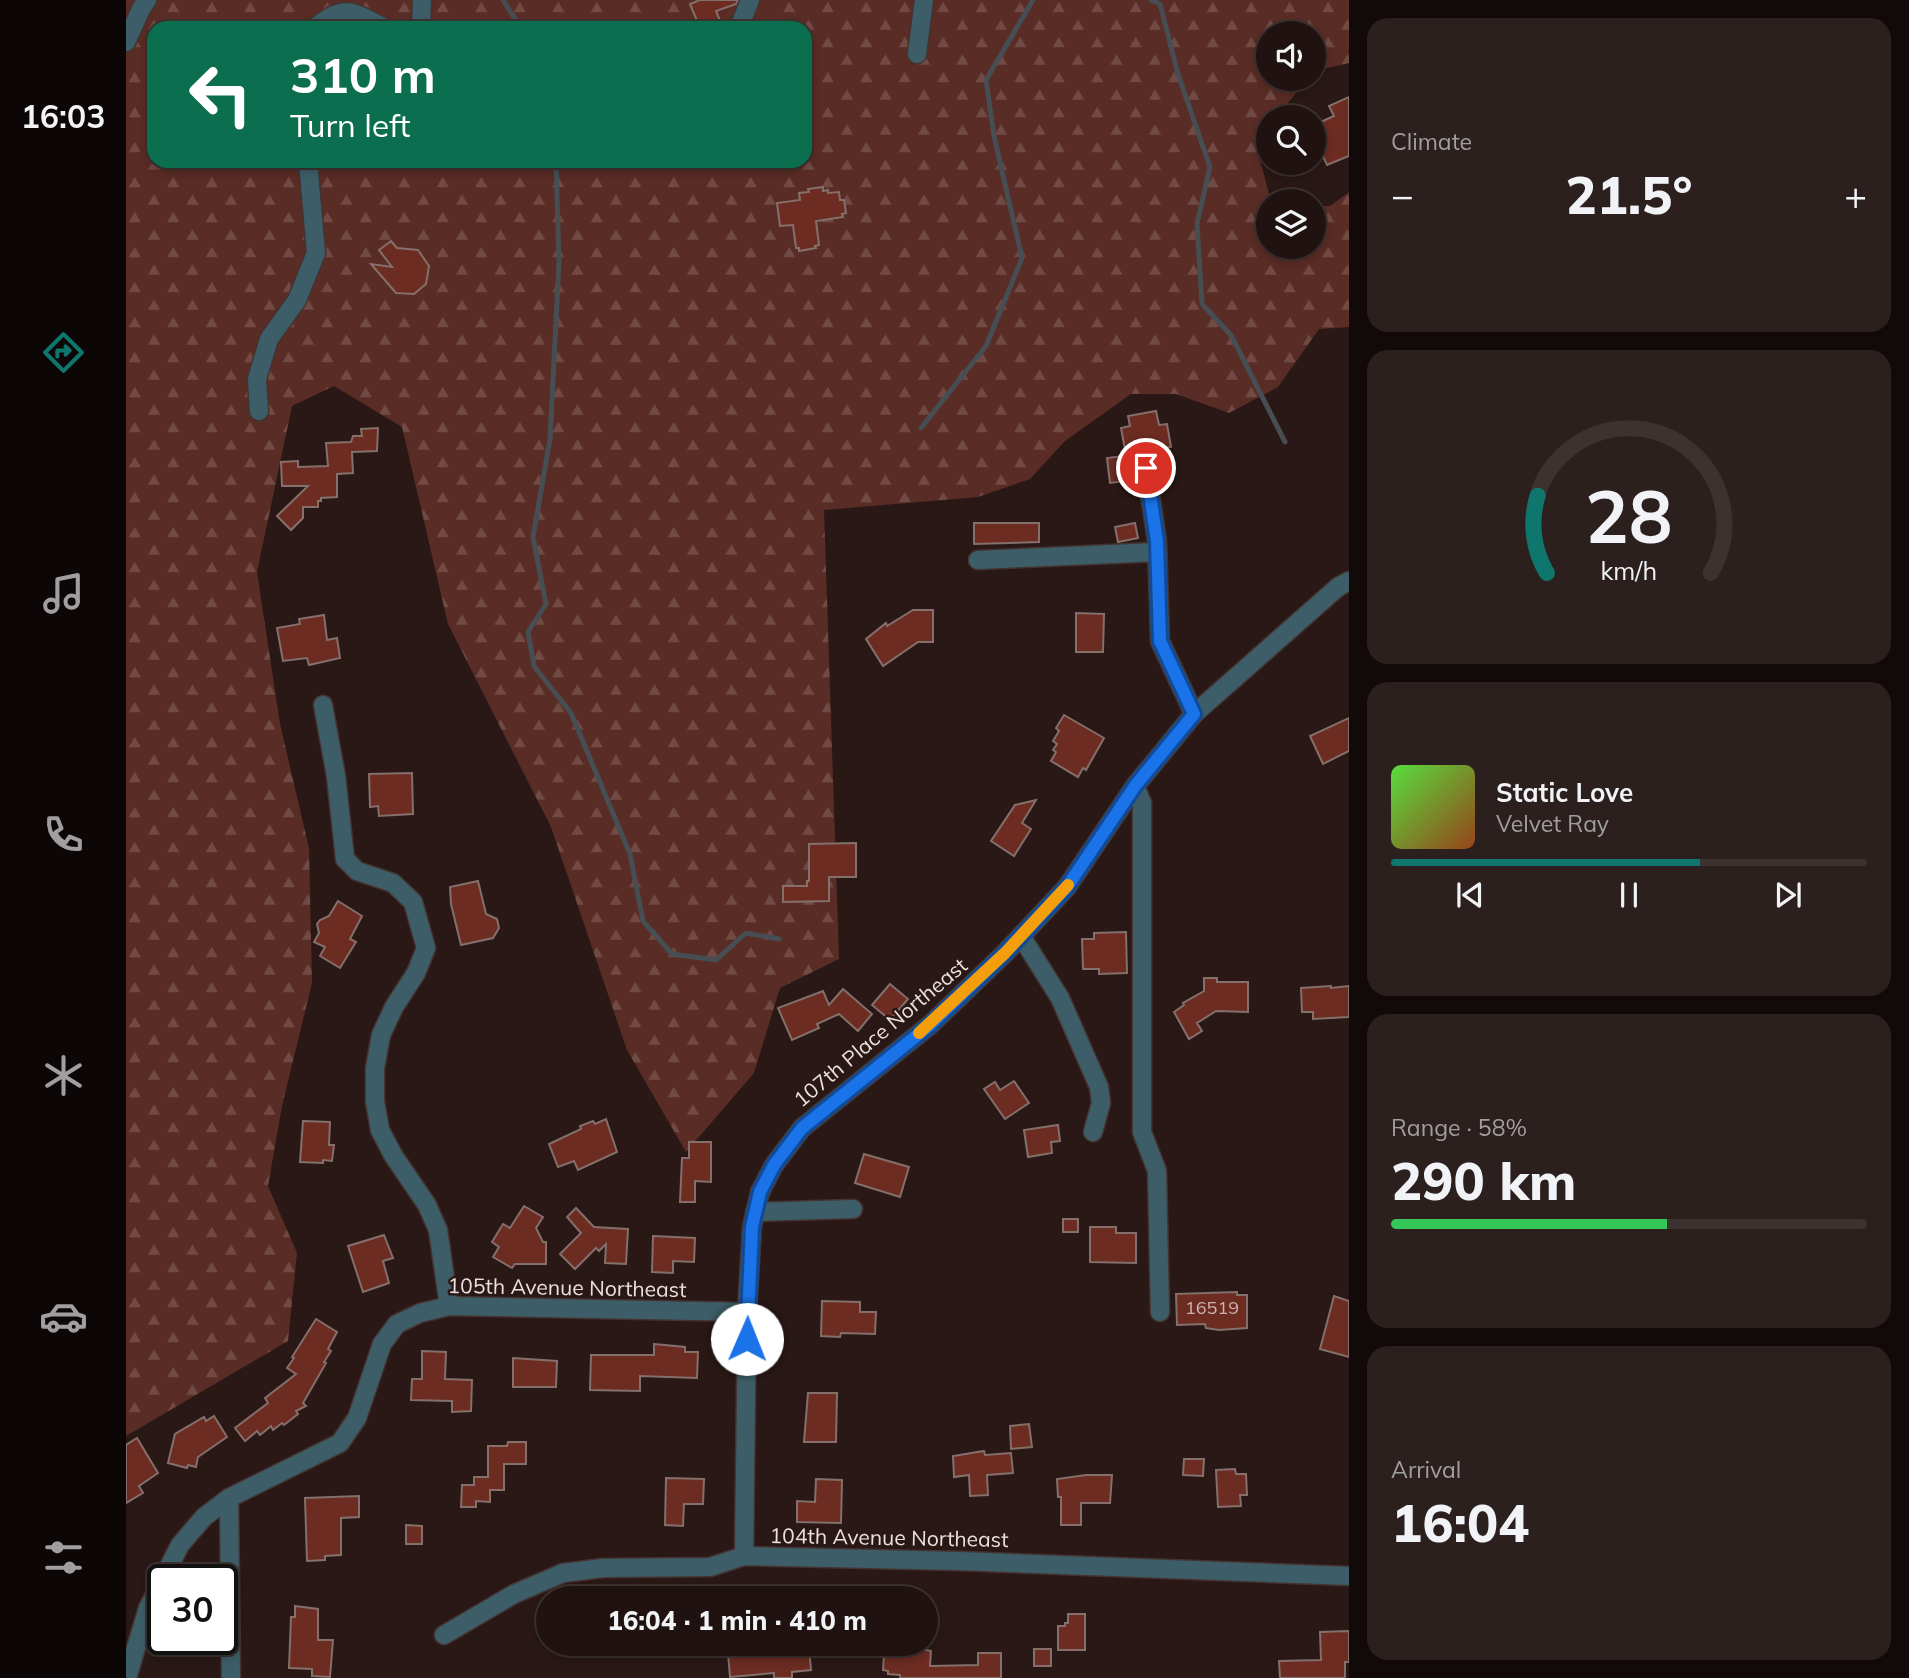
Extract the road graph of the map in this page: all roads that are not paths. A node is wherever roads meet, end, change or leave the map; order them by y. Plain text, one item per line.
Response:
1 (147, 0) edge
2 (422, 0) edge
3 (750, 0) edge
4 (924, 0) edge
5 (742, 20) dead end
6 (323, 21) edge
7 (371, 21) edge
8 (421, 21) edge
9 (126, 42) edge
10 (916, 54) dead end
11 (310, 168) edge
12 (259, 411) dead end
13 (1146, 468) dead end
14 (1157, 552) junction
15 (978, 560) dead end
16 (1349, 581) edge
17 (323, 705) dead end
18 (1194, 714) junction
19 (1135, 786) junction
20 (1021, 936) junction
21 (1093, 1132) dead end
22 (853, 1209) dead end
23 (755, 1212) junction
24 (449, 1306) junction
25 (747, 1312) junction
26 (1160, 1312) dead end
27 (229, 1497) junction
28 (744, 1556) junction
29 (1349, 1576) edge
30 (444, 1635) dead end
31 (127, 1678) edge
32 (231, 1678) edge

1 - 9 street
2 - 8 street
3 - 5 street
4 - 10 street
6 - 7 street
11 - 12 street
13 - 14 street
14 - 15 street
14 - 18 street
16 - 18 street, 107th Place Northeast
17 - 24 street
18 - 19 street, 107th Place Northeast
19 - 20 street, 107th Place Northeast
19 - 26 street
20 - 21 street
20 - 23 street, 107th Place Northeast
22 - 23 street
23 - 25 street, 107th Place Northeast
24 - 25 street, 105th Avenue Northeast
24 - 27 street, 105th Avenue Northeast
25 - 28 street, 107th Place Northeast
27 - 31 street, 105th Avenue Northeast
27 - 32 street
28 - 29 street, 104th Avenue Northeast
28 - 30 street, 104th Avenue Northeast

